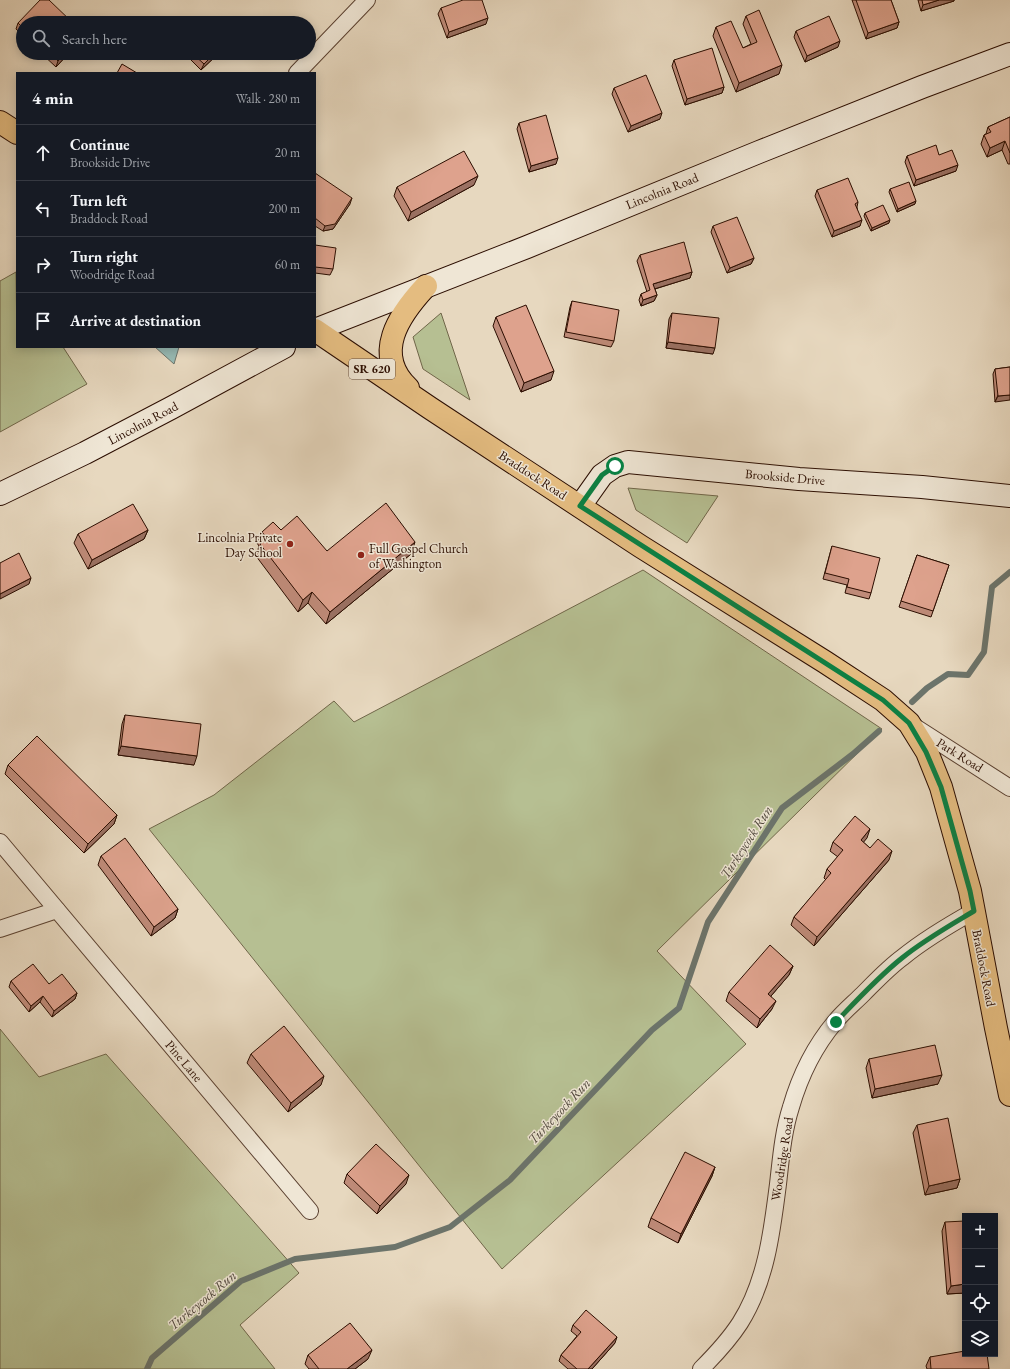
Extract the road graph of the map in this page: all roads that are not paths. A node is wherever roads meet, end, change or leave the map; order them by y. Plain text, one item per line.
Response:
1 (367, 0) edge
2 (316, 53) edge
3 (1010, 54) edge
4 (309, 60) edge
5 (298, 72) edge
6 (0, 122) edge
7 (16, 132) edge
8 (426, 286) junction
9 (316, 330) edge
10 (316, 331) edge
11 (282, 348) edge
12 (430, 408) junction
13 (0, 494) edge
14 (1010, 496) edge
15 (580, 506) junction
16 (909, 723) junction
17 (1010, 788) edge
18 (0, 842) edge
19 (57, 910) junction
20 (974, 911) junction
21 (0, 930) edge
22 (1010, 1095) edge
23 (310, 1211) dead end
24 (701, 1369) edge

1 - 2 street
3 - 8 main road, Lincolnia Road
4 - 5 street
6 - 7 main road
8 - 9 main road, Lincolnia Road
8 - 12 main road
10 - 12 main road, Braddock Road / SR 620
11 - 13 main road, Lincolnia Road
12 - 15 main road, Braddock Road / SR 620
14 - 15 main road, Brookside Drive
15 - 16 main road, Braddock Road / SR 620
16 - 17 street, Park Road
16 - 20 main road, Braddock Road / SR 620
18 - 19 street, Pine Lane
19 - 21 street
19 - 23 street, Pine Lane
20 - 22 main road, Braddock Road / SR 620
20 - 24 street, Woodridge Road

